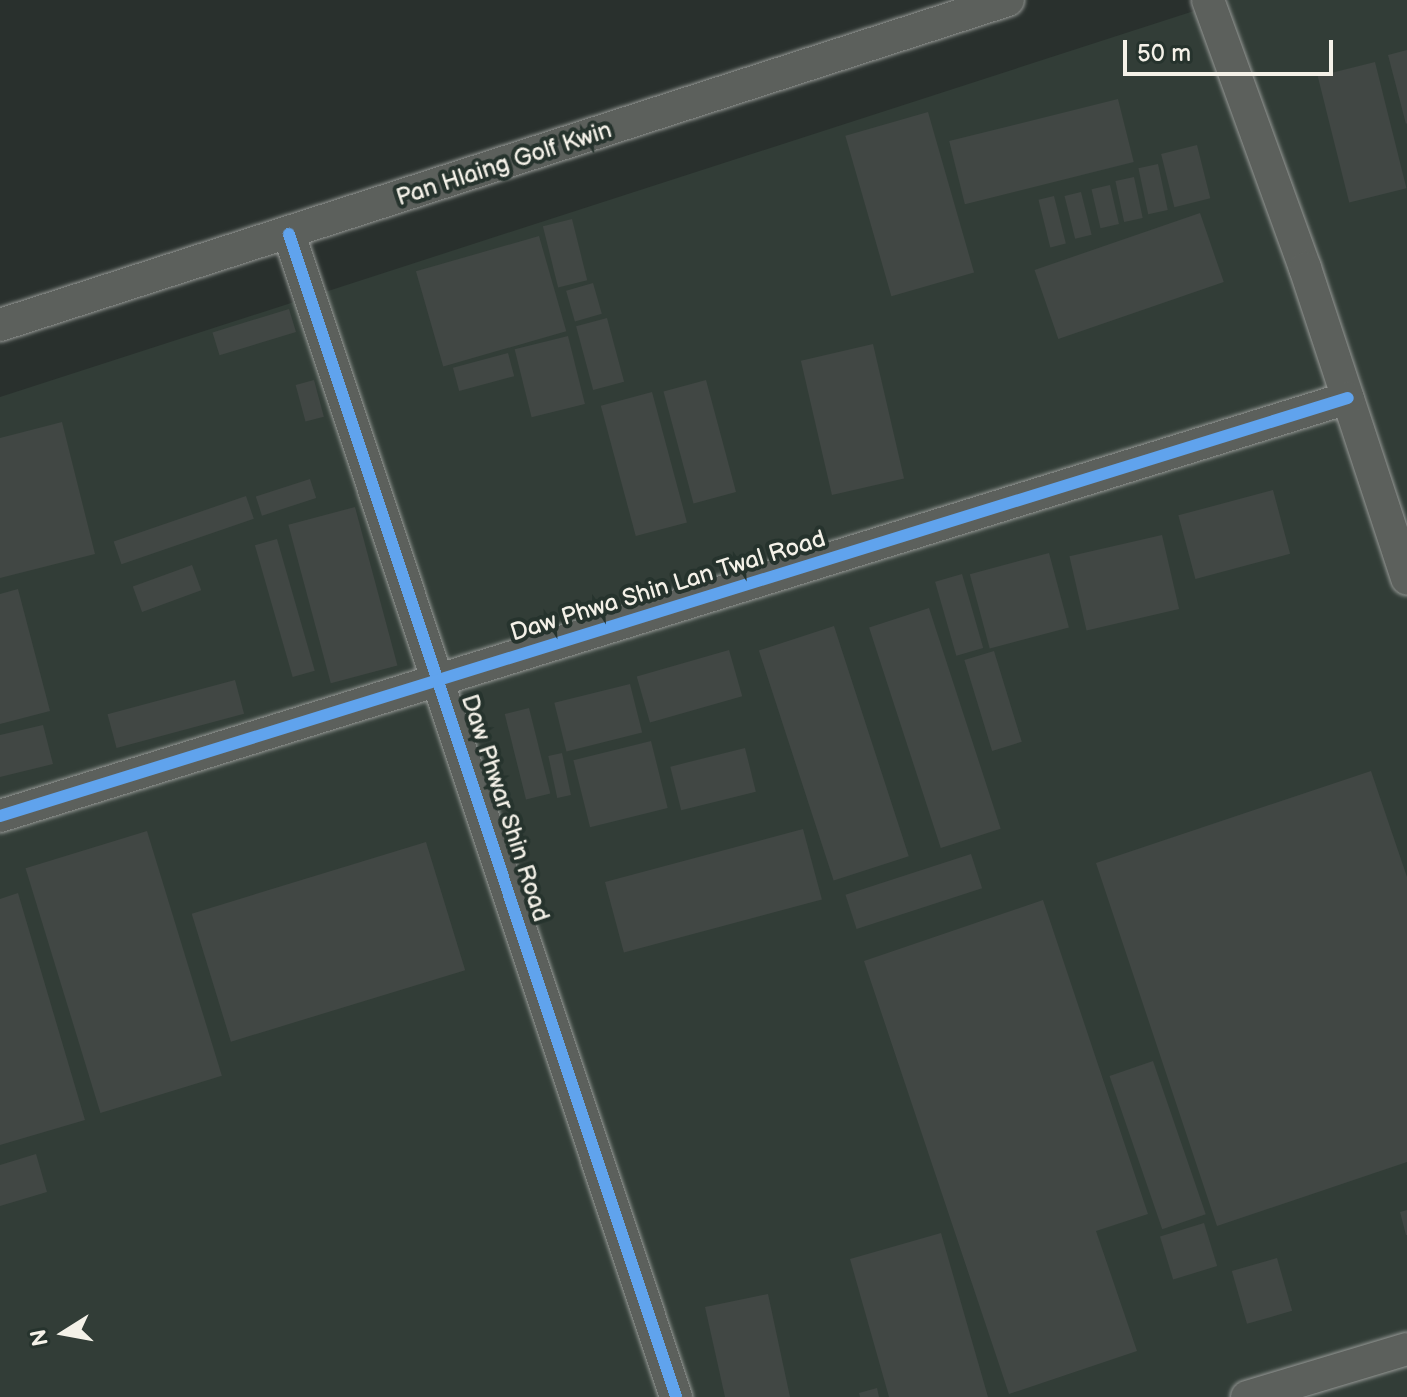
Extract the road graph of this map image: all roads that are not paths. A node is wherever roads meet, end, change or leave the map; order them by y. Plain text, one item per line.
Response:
1 (1008, 0) edge
2 (1208, 0) edge
3 (289, 234) junction
4 (0, 325) edge
5 (1348, 398) junction
6 (1407, 579) edge
7 (440, 680) junction
8 (0, 816) edge
9 (1407, 1349) edge
10 (1321, 1386) edge
11 (676, 1397) edge
12 (1247, 1397) edge

1 - 3 street, Pan Hlaing Golf Kwin
2 - 5 street
3 - 4 street, Pan Hlaing Golf Kwin
3 - 7 street, Daw Phwar Shin Road
5 - 6 street
5 - 7 street, Daw Phwa Shin Lan Twal Road
7 - 8 street, Daw Phwa Shin Lan Twal Road
7 - 11 street, Daw Phwar Shin Road
9 - 10 street
10 - 12 street

